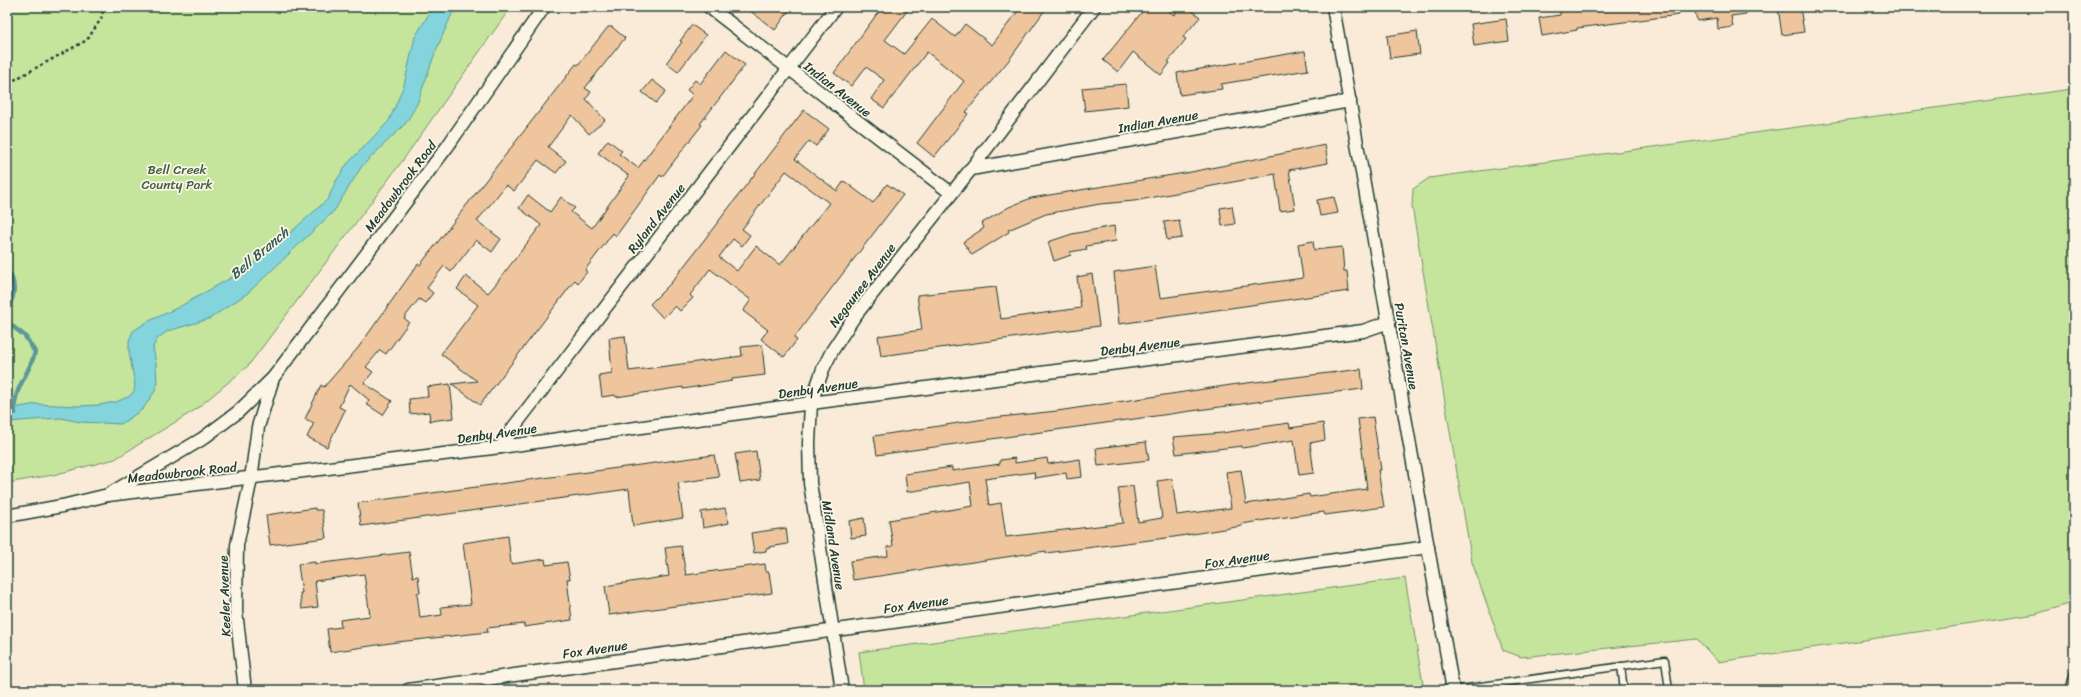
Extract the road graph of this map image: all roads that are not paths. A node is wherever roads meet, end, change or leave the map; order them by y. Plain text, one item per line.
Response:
1 (544, 7) edge
2 (709, 7) edge
3 (836, 7) edge
4 (1094, 7) edge
5 (1333, 7) edge
6 (789, 68) junction
7 (1350, 101) junction
8 (971, 170) junction
9 (951, 193) junction
10 (1388, 322) junction
11 (273, 378) junction
12 (811, 403) junction
13 (500, 447) junction
14 (251, 479) junction
15 (108, 495) junction
16 (7, 516) edge
17 (1428, 546) junction
18 (832, 629) junction
19 (1621, 666) junction
20 (2074, 673) edge
21 (245, 690) edge
22 (408, 690) edge
23 (842, 690) edge
24 (1453, 690) edge
25 (1624, 690) edge
26 (1669, 690) edge
27 (2069, 690) edge

1 - 11 street, Meadowbrook Road
2 - 6 street, Indian Avenue
3 - 6 street, Ryland Avenue
4 - 8 street
5 - 7 street, Puritan Avenue
6 - 9 street, Indian Avenue
6 - 13 street, Ryland Avenue
7 - 8 street, Indian Avenue
7 - 10 street, Puritan Avenue
8 - 9 street, Negaunee Avenue
9 - 12 street, Negaunee Avenue
10 - 12 street, Denby Avenue
10 - 17 street, Puritan Avenue
11 - 14 street, Meadowbrook Road
11 - 15 street, Meadowbrook Road
12 - 13 street, Denby Avenue
12 - 18 street, Midland Avenue
13 - 14 street, Denby Avenue
14 - 15 street, Meadowbrook Road
14 - 21 street, Keeler Avenue
15 - 16 street, Meadowbrook Road
17 - 18 street, Fox Avenue
17 - 24 street, Puritan Avenue
18 - 22 street, Fox Avenue
18 - 23 street, Midland Avenue
19 - 24 lane
19 - 25 lane
19 - 26 lane
20 - 27 lane

